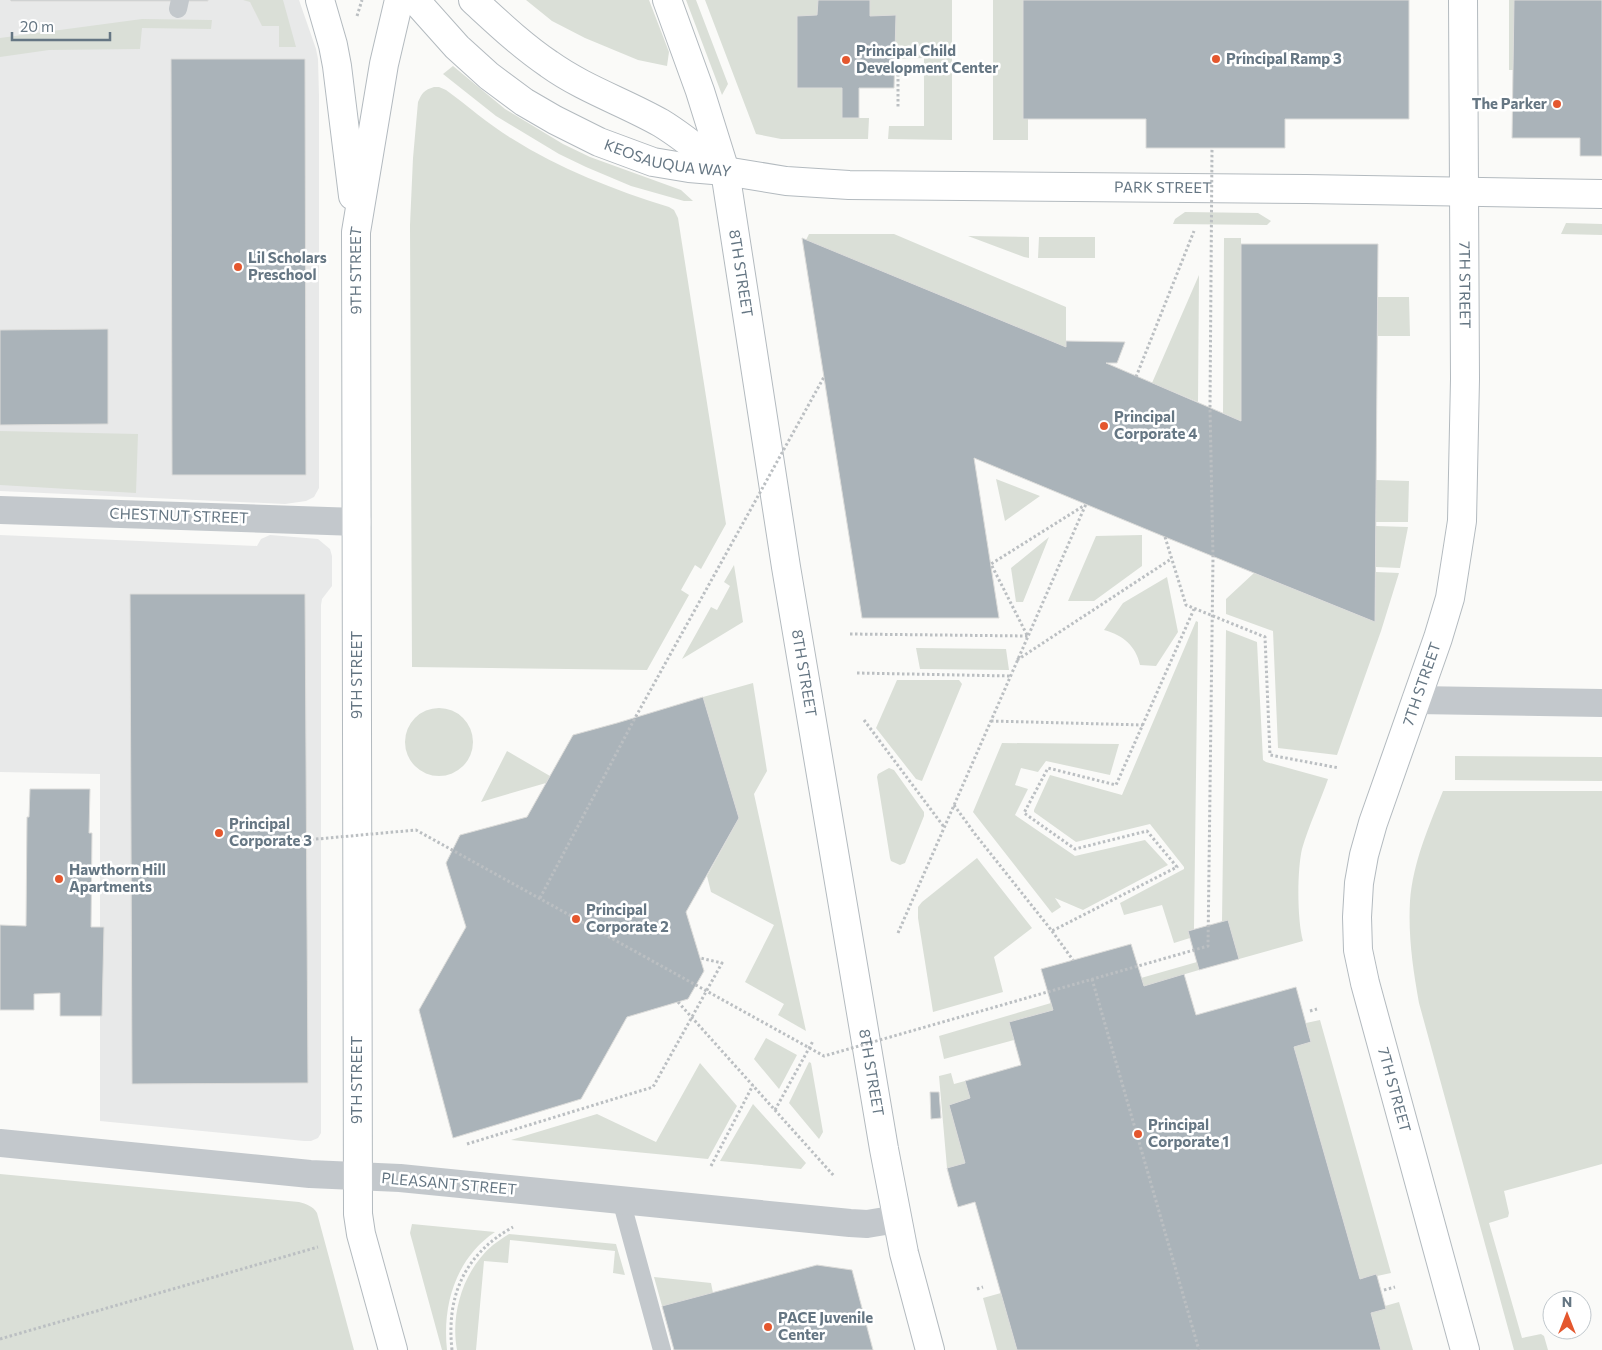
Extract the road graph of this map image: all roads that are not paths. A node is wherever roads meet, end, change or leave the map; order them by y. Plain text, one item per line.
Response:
1 (320, 0) edge
2 (399, 0) edge
3 (415, 0) edge
4 (473, 0) edge
5 (667, 0) edge
6 (1462, 0) edge
7 (725, 171) junction
8 (1464, 193) junction
9 (1602, 194) edge
10 (356, 232) junction
11 (0, 510) edge
12 (357, 522) junction
13 (1416, 700) junction
14 (1602, 703) edge
15 (0, 1143) edge
16 (357, 1176) junction
17 (621, 1200) junction
18 (897, 1219) junction
19 (393, 1350) edge
20 (662, 1350) edge
21 (930, 1350) edge
22 (1465, 1350) edge

1 - 10 main road
2 - 10 main road, 9TH STREET
3 - 7 main road, KEOSAUQUA WAY
4 - 7 main road, KEOSAUQUA WAY
5 - 7 main road, 8TH STREET
6 - 8 main road, 7TH STREET
7 - 8 main road, PARK STREET
7 - 18 main road, 8TH STREET
8 - 9 main road, PARK STREET
8 - 13 main road, 7TH STREET
10 - 12 main road, 9TH STREET
11 - 12 street, CHESTNUT STREET
12 - 16 main road, 9TH STREET
13 - 14 street
13 - 22 main road, 7TH STREET
15 - 16 street, PLEASANT STREET
16 - 17 street, PLEASANT STREET
16 - 19 main road, 9TH STREET
17 - 18 street, PLEASANT STREET
17 - 20 lane
18 - 21 main road, 8TH STREET

